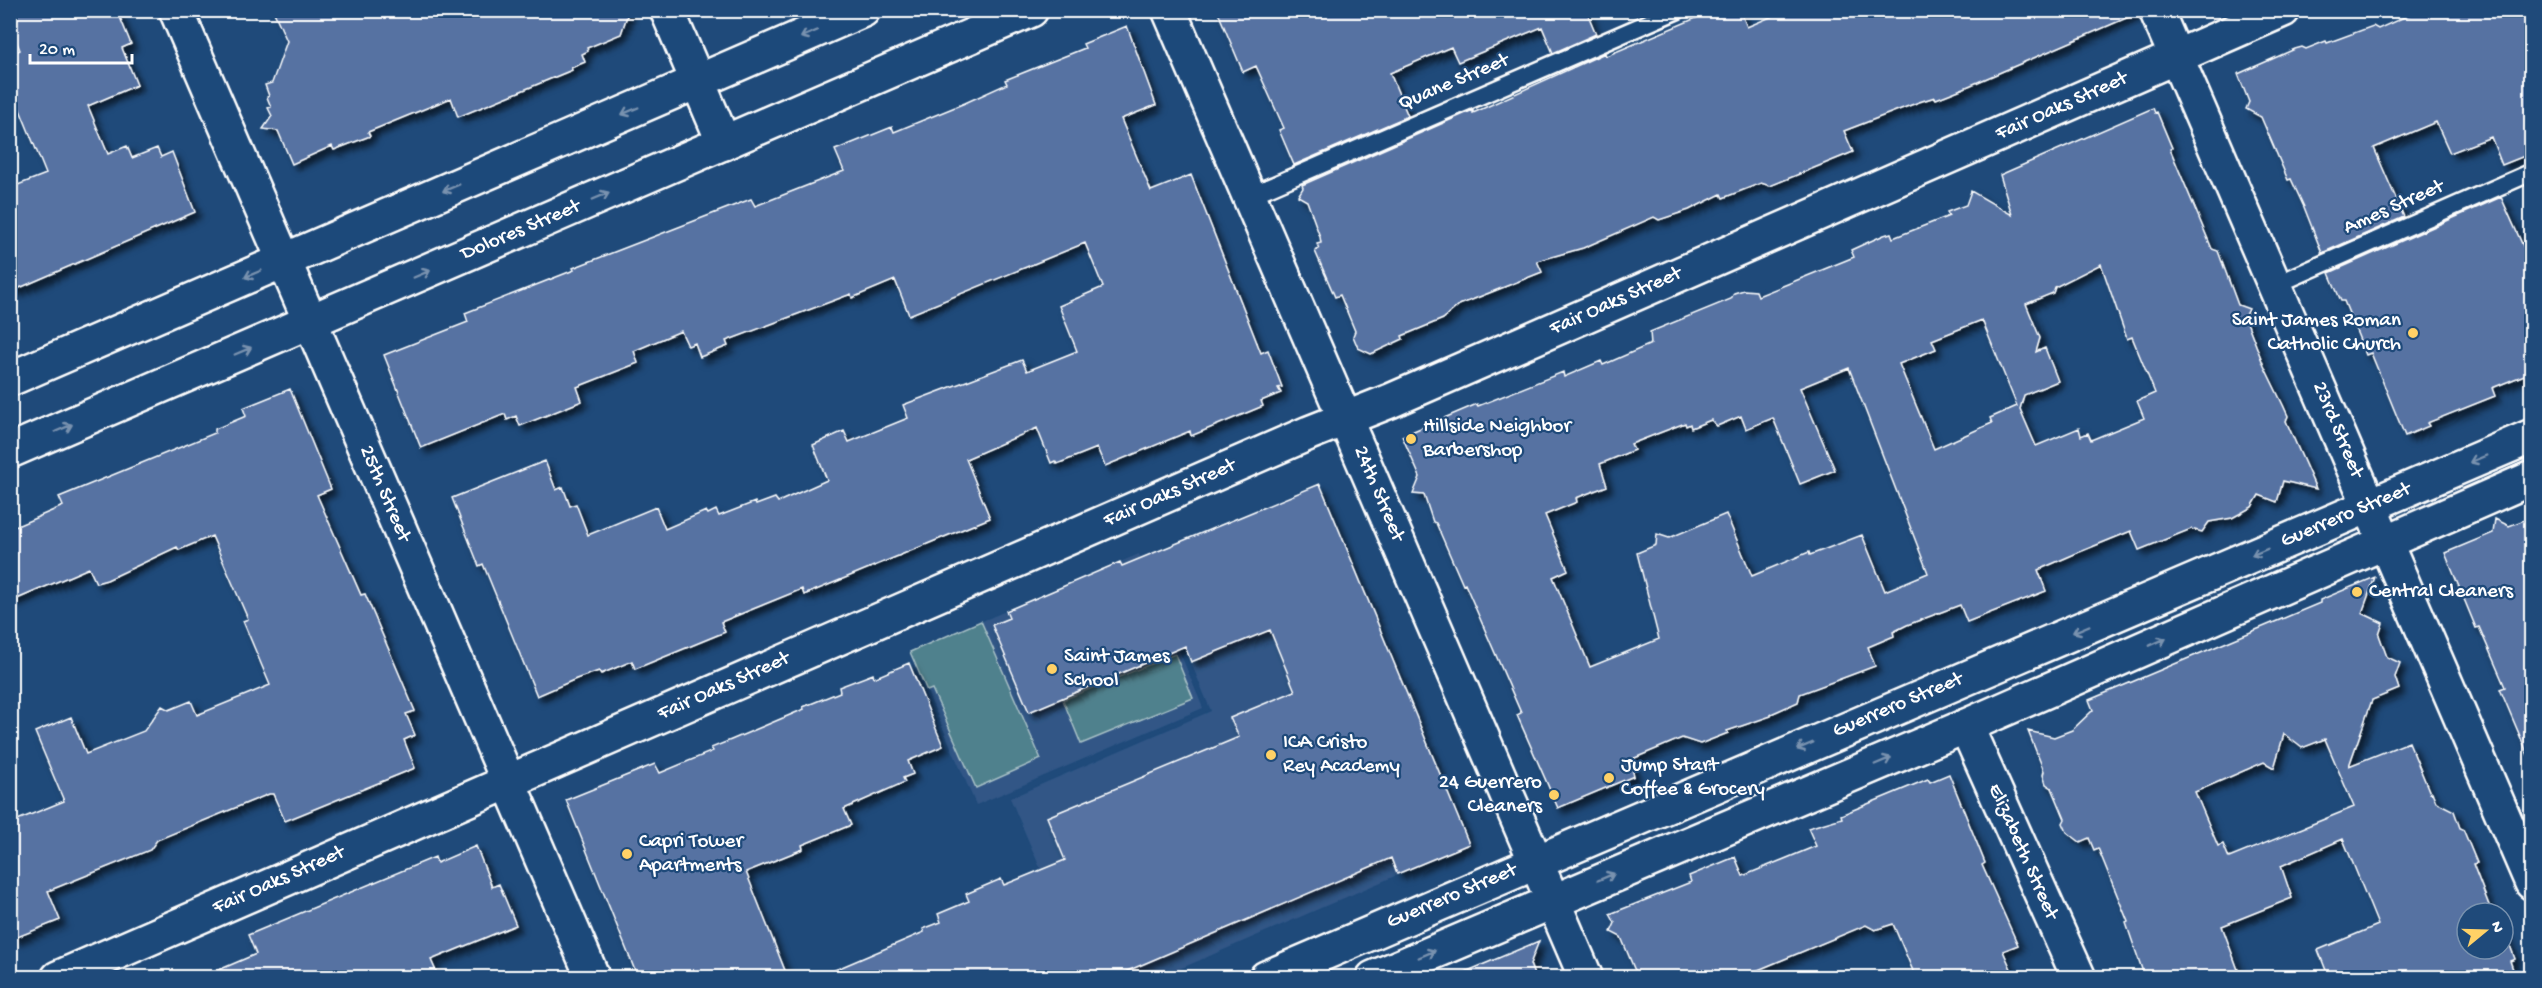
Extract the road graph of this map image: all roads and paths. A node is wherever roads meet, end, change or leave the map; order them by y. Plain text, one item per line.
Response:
1 (176, 10) edge
2 (667, 10) edge
3 (863, 10) edge
4 (1031, 10) edge
5 (1169, 10) edge
6 (1678, 10) edge
7 (2156, 10) edge
8 (2283, 10) edge
9 (2176, 56) junction
10 (698, 82) junction
11 (724, 143) junction
12 (2532, 172) edge
13 (1249, 196) junction
14 (284, 261) junction
15 (2275, 285) junction
16 (310, 322) junction
17 (10, 379) edge
18 (1345, 418) junction
19 (2532, 436) edge
20 (10, 452) edge
21 (2532, 478) edge
22 (2370, 506) junction
23 (2385, 541) junction
24 (1966, 726) junction
25 (508, 781) junction
26 (1536, 861) junction
27 (2532, 883) edge
28 (1552, 900) junction
29 (58, 978) edge
30 (593, 978) edge
31 (1266, 978) edge
32 (1373, 978) edge
33 (1586, 978) edge
34 (2079, 978) edge

1 - 14 street, 25th Street
2 - 10 street
3 -> 10 street
4 - 11 street, Dolores Street
5 - 13 street, 24th Street
6 - 13 lane, Quane Street
7 - 9 street, 23rd Street
8 - 9 street, Fair Oaks Street
9 - 15 street, 23rd Street
9 - 18 street, Fair Oaks Street
10 - 11 street
10 -> 14 street
16 -> 11 street, Dolores Street
12 - 15 lane, Ames Street
13 - 18 street, 24th Street
14 - 16 street, 25th Street
14 -> 17 street
15 - 22 street, 23rd Street
20 -> 16 street, Dolores Street
16 - 25 street, 25th Street
18 - 25 street, Fair Oaks Street
18 - 26 street, 24th Street
19 -> 22 street, Guerrero Street
21 - 23 street, Guerrero Street
22 - 23 street, 23rd Street
22 -> 26 street, Guerrero Street
24 -> 23 street, Guerrero Street
23 - 27 street, 23rd Street
28 -> 24 street, Guerrero Street
24 - 34 street, Elizabeth Street
25 - 29 street, Fair Oaks Street
25 - 30 street, 25th Street
26 - 28 street, 24th Street
26 - 31 street, Guerrero Street
32 -> 28 street, Guerrero Street
28 - 33 street, 24th Street

